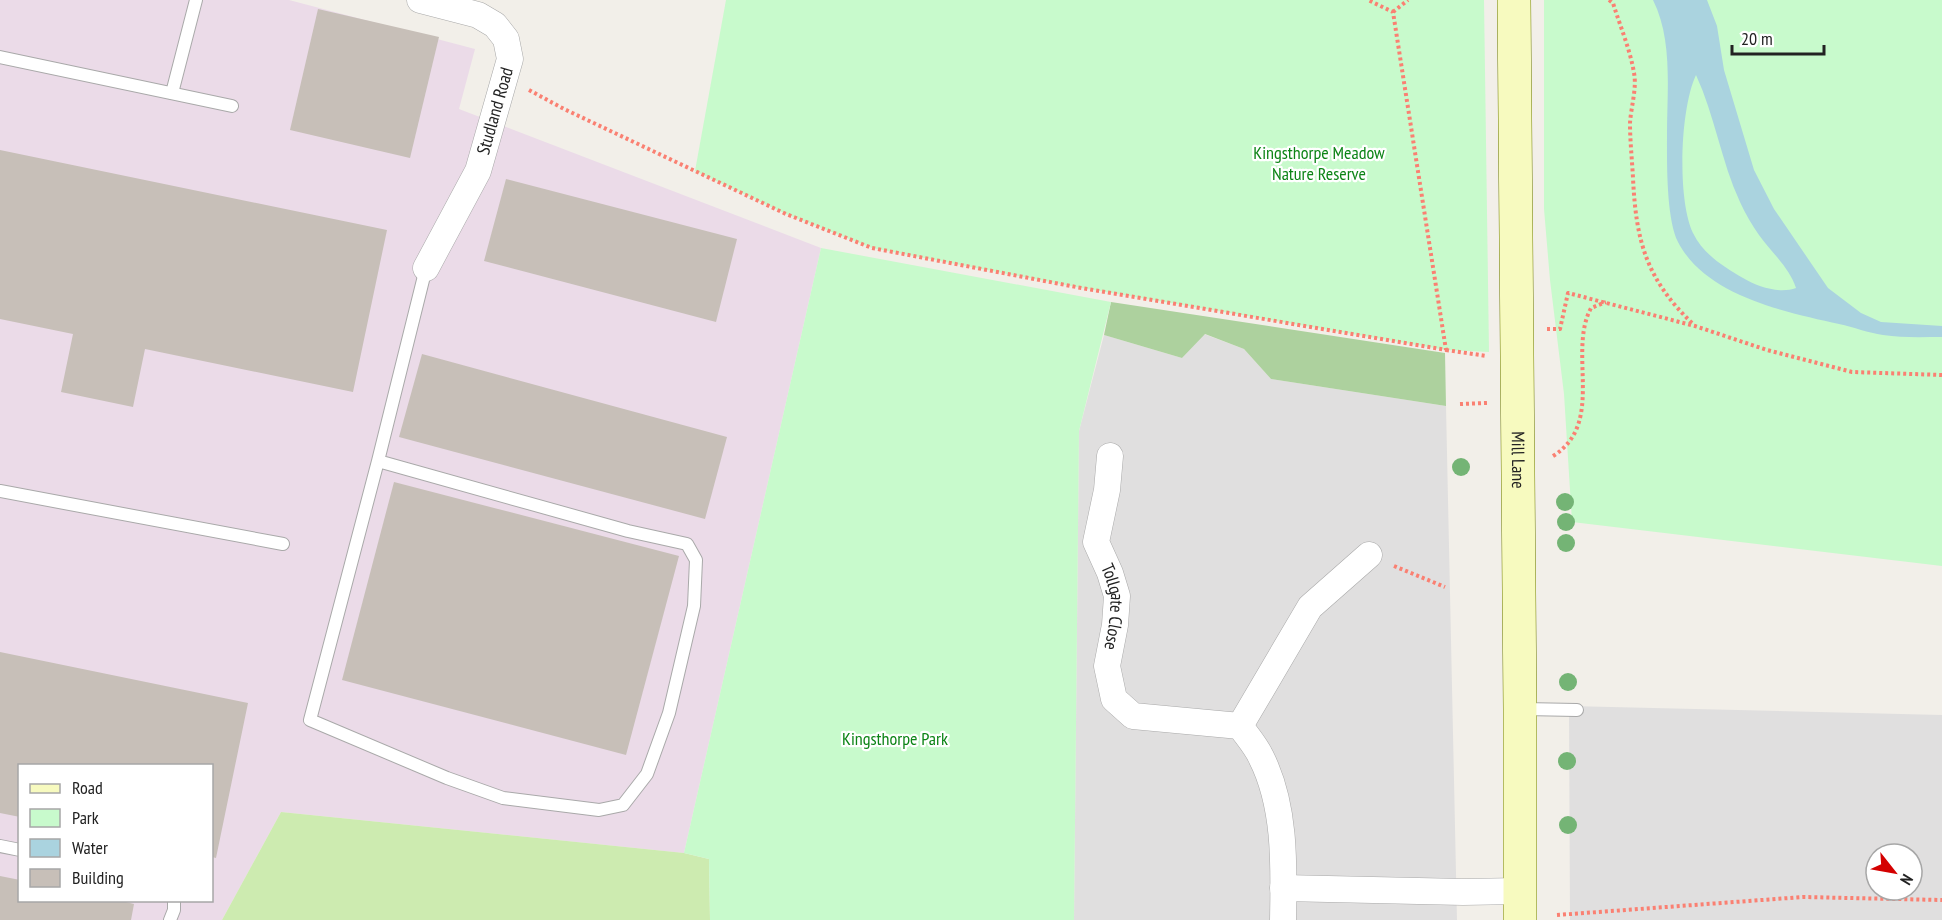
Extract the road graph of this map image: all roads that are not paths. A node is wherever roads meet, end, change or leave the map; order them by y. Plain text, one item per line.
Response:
1 (196, 0) edge
2 (420, 0) edge
3 (1514, 12) edge
4 (0, 57) edge
5 (172, 93) junction
6 (232, 106) dead end
7 (426, 268) joint
8 (1110, 456) dead end
9 (378, 461) junction
10 (0, 491) edge
11 (283, 544) dead end
12 (1369, 555) road end
13 (1520, 710) junction
14 (1577, 710) dead end
15 (1240, 726) junction
16 (0, 846) edge
17 (18, 850) edge
18 (1283, 888) junction
19 (174, 902) edge
20 (1520, 905) edge
21 (170, 920) edge
22 (1283, 920) edge

1 - 5 lane
2 - 7 street, Studland Road
3 - 13 street, Mill Lane
4 - 5 lane
5 - 6 lane
7 - 9 lane
8 - 15 street, Tollgate Close
9 - 9 lane
10 - 11 lane
12 - 15 street
13 - 14 lane
13 - 20 street, Mill Lane
15 - 18 street
16 - 17 lane
18 - 20 street
18 - 22 street
19 - 21 lane

